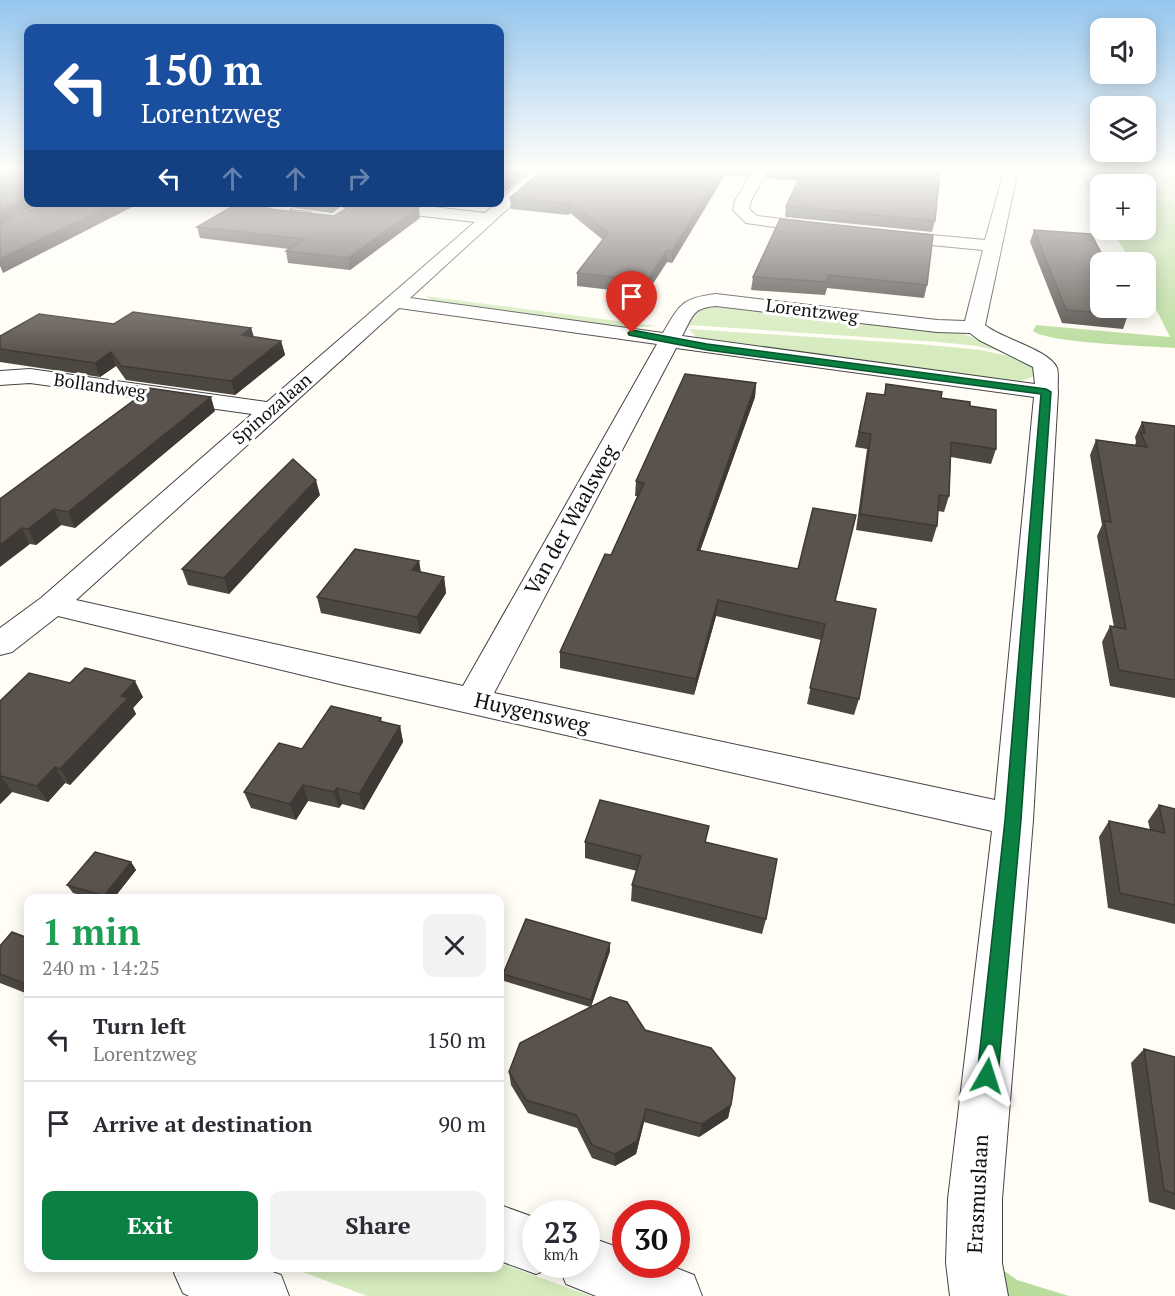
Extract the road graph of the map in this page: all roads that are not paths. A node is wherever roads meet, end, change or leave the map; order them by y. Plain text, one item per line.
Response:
1 (472, 231) edge
2 (995, 231) edge
3 (877, 235) edge
4 (991, 246) junction
5 (394, 302) junction
6 (975, 327) junction
7 (670, 341) junction
8 (0, 378) edge
9 (1046, 392) junction
10 (271, 410) junction
11 (52, 604) junction
12 (0, 644) edge
13 (473, 700) junction
14 (1013, 820) junction
15 (504, 1234) edge
16 (522, 1241) edge
17 (600, 1269) edge
18 (200, 1279) edge
19 (260, 1296) edge
20 (672, 1296) edge
21 (979, 1296) edge

1 - 5 street, Spinozalaan
2 - 4 street
3 - 4 street
4 - 6 street
5 - 7 street
5 - 10 street, Spinozalaan
6 - 7 street, Lorentzweg
6 - 9 street, Erasmuslaan
7 - 9 street
7 - 13 street, Van der Waalsweg
8 - 10 street, Bollandweg
9 - 14 street, Erasmuslaan
10 - 11 street, Spinozalaan
11 - 12 street, Spinozalaan
11 - 13 street, Huygensweg
13 - 14 street, Huygensweg
14 - 21 street, Erasmuslaan
15 - 16 street
17 - 20 street
18 - 19 street

